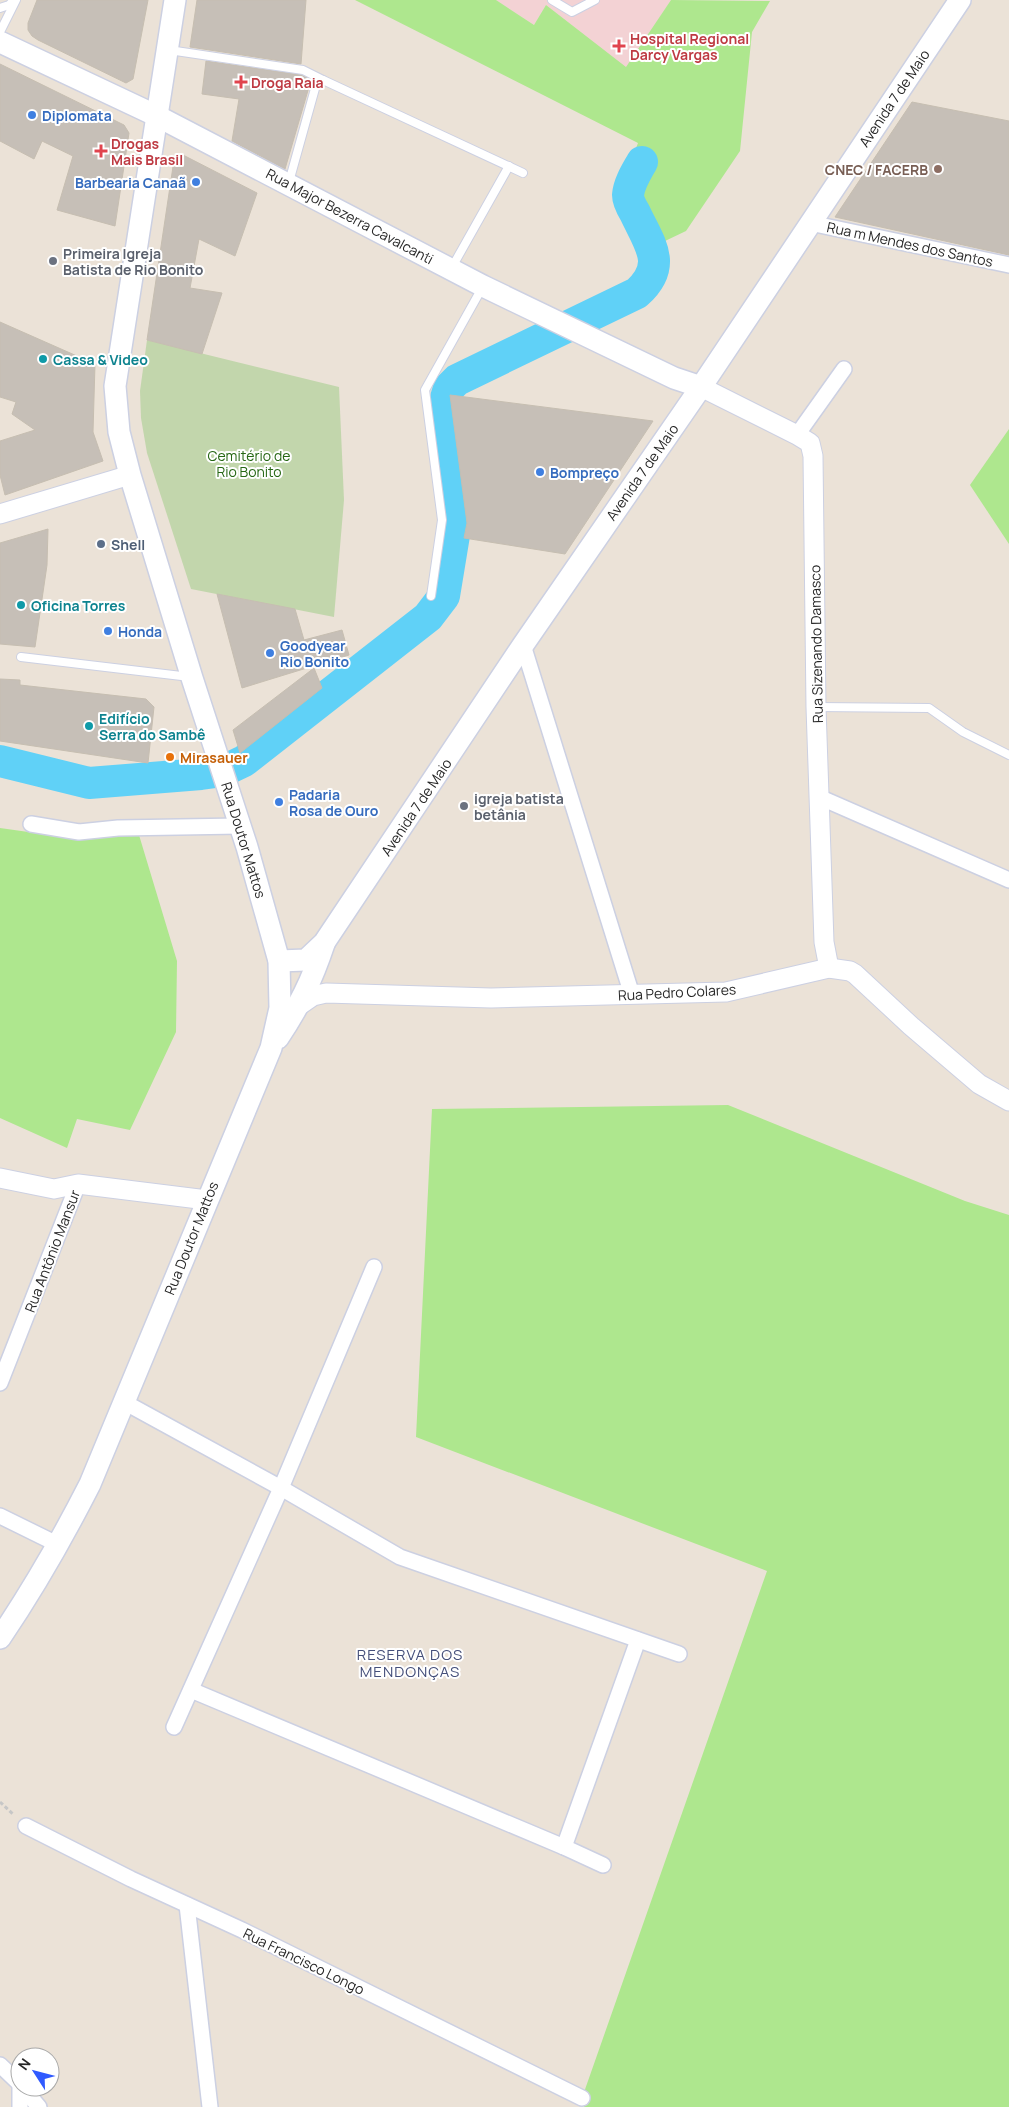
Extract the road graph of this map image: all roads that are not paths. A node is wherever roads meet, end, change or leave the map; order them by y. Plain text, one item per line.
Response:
1 (15, 0) edge
2 (175, 0) edge
3 (552, 0) edge
4 (595, 0) edge
5 (960, 0) edge
6 (0, 8) edge
7 (0, 32) edge
8 (0, 42) edge
9 (168, 49) junction
10 (323, 80) junction
11 (157, 116) junction
12 (509, 166) junction
13 (523, 173) dead end
14 (288, 184) junction
15 (810, 223) junction
16 (1009, 265) edge
17 (451, 269) junction
18 (483, 286) junction
19 (844, 369) dead end
20 (701, 387) junction
21 (798, 435) junction
22 (130, 475) junction
23 (0, 514) edge
24 (431, 596) dead end
25 (523, 645) junction
26 (21, 657) dead end
27 (192, 678) junction
28 (816, 707) junction
29 (1009, 755) edge
30 (819, 797) junction
31 (31, 824) dead end
32 (240, 826) junction
33 (1009, 880) edge
34 (324, 943) junction
35 (279, 961) junction
36 (829, 968) junction
37 (632, 995) junction
38 (300, 1005) junction
39 (271, 1048) junction
40 (1009, 1101) edge
41 (0, 1178) edge
42 (78, 1184) junction
43 (207, 1200) junction
44 (374, 1267) dead end
45 (0, 1383) edge
46 (124, 1402) junction
47 (281, 1488) junction
48 (0, 1516) edge
49 (59, 1545) junction
50 (0, 1638) edge
51 (638, 1640) junction
52 (679, 1654) dead end
53 (190, 1690) junction
54 (174, 1727) dead end
55 (26, 1826) dead end
56 (564, 1847) junction
57 (603, 1865) dead end
58 (187, 1905) junction
59 (0, 2065) edge
60 (10, 2075) edge
61 (30, 2097) edge
62 (582, 2098) dead end
63 (39, 2107) edge
64 (210, 2107) edge

1 - 6 lane
1 - 7 lane
2 - 9 main road, Rua Doutor Mattos
3 - 4 lane
5 - 15 main road, Avenida 7 de Maio
8 - 11 main road, Rua Major Bezerra Cavalcanti
9 - 10 lane
9 - 11 main road, Rua Doutor Mattos
10 - 12 lane
10 - 14 lane
11 - 14 main road, Rua Major Bezerra Cavalcanti
11 - 22 main road, Rua Doutor Mattos
12 - 13 lane
12 - 17 lane
14 - 17 main road, Rua Major Bezerra Cavalcanti
15 - 16 street, Rua m Mendes dos Santos
15 - 20 main road, Avenida 7 de Maio
17 - 18 main road, Rua Major Bezerra Cavalcanti
18 - 20 main road, Rua Major Bezerra Cavalcanti
18 - 24 lane
19 - 21 street
20 - 21 street, Rua Sizenando Damasco
20 - 25 main road, Avenida 7 de Maio
21 - 28 street, Rua Sizenando Damasco
22 - 23 street
22 - 27 main road, Rua Doutor Mattos
25 - 34 main road, Avenida 7 de Maio
25 - 37 street
26 - 27 lane
27 - 32 main road, Rua Doutor Mattos
28 - 29 lane
28 - 30 street, Rua Sizenando Damasco
30 - 33 street
30 - 36 street, Rua Sizenando Damasco
31 - 32 street
32 - 35 main road, Rua Doutor Mattos
34 - 35 main road, Avenida 7 de Maio
34 - 38 main road, Avenida 7 de Maio
35 - 39 main road, Rua Doutor Mattos
36 - 37 street, Rua Pedro Colares
36 - 40 street, Rua Pedro Colares
37 - 38 street, Rua Pedro Colares
38 - 39 main road, Avenida 7 de Maio
39 - 43 main road, Rua Doutor Mattos
41 - 42 street
42 - 43 street, Rua Antônio Mansur
42 - 45 street, Rua Antônio Mansur
43 - 46 main road, Rua Doutor Mattos
44 - 47 street
46 - 47 street
46 - 49 main road, Rua Doutor Mattos
47 - 51 street
47 - 53 street
48 - 49 street
49 - 50 main road, Rua Doutor Mattos
51 - 52 street
51 - 56 street
53 - 54 street
53 - 56 street
55 - 58 street, Rua Francisco Longo
56 - 57 street
58 - 62 street, Rua Francisco Longo
58 - 64 street
59 - 60 street
61 - 63 street

